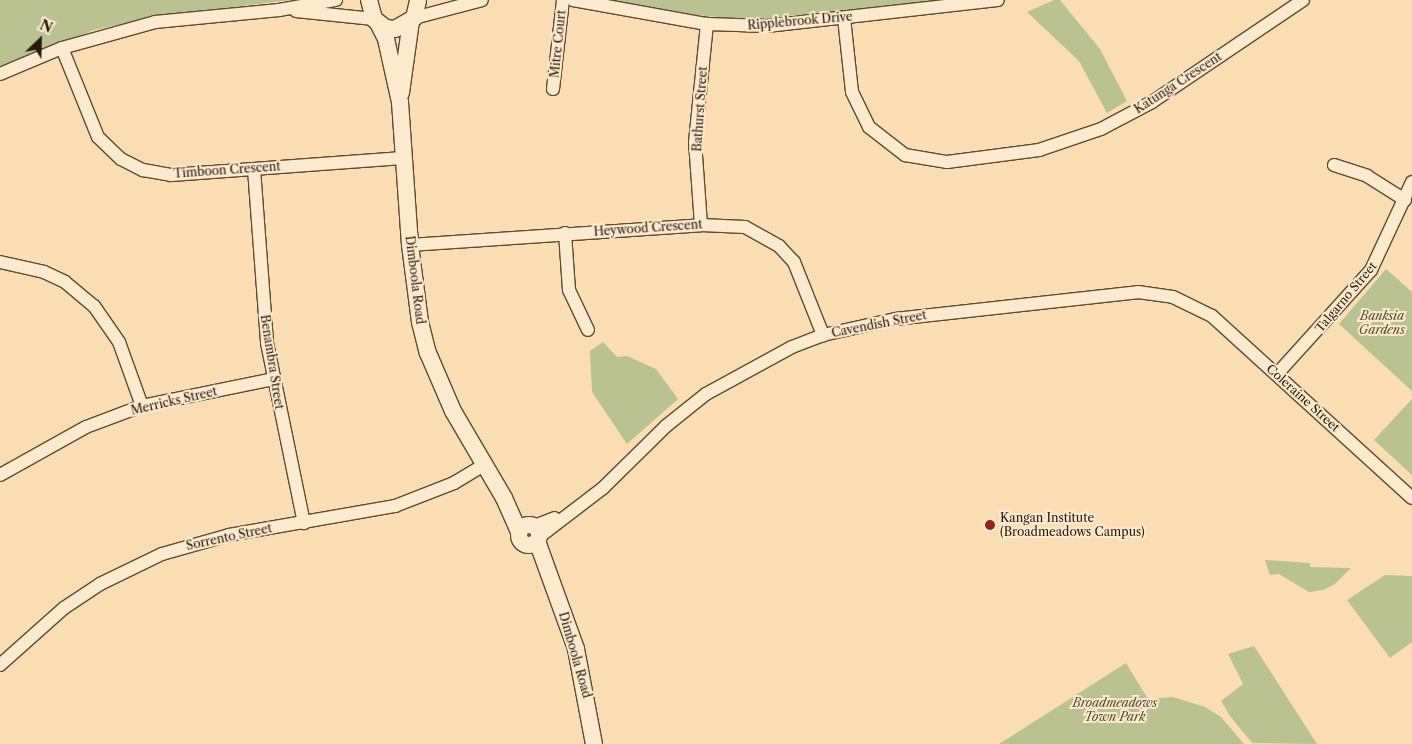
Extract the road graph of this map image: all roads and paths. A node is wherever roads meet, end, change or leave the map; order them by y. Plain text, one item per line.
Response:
1 (336, 0) edge
2 (369, 0) edge
3 (418, 0) edge
4 (482, 0) edge
5 (563, 0) edge
6 (573, 0) edge
7 (998, 0) edge
8 (1303, 0) edge
9 (279, 10) junction
10 (844, 18) junction
11 (412, 20) junction
12 (376, 21) junction
13 (707, 24) junction
14 (62, 48) junction
15 (0, 74) edge
16 (554, 89) dead end
17 (400, 102) junction
18 (404, 158) junction
19 (1334, 165) dead end
20 (254, 169) junction
21 (1412, 182) edge
22 (1404, 200) junction
23 (701, 225) junction
24 (565, 234) junction
25 (410, 245) junction
26 (0, 262) edge
27 (1191, 304) joint
28 (588, 330) dead end
29 (824, 335) junction
30 (1277, 374) junction
31 (273, 379) junction
32 (142, 406) junction
33 (484, 465) junction
34 (0, 475) edge
35 (1412, 498) edge
36 (304, 523) junction
37 (531, 534) junction
38 (0, 665) edge
39 (594, 744) edge

1 - 9 street
2 - 12 street, Dimboola Road
3 - 11 street, Dimboola Road
4 - 11 street
5 - 16 street, Mitre Court
6 - 13 street, Ripplebrook Drive
7 - 10 street, Ripplebrook Drive
8 - 10 street, Katunga Crescent
9 - 12 street
9 - 14 street
10 - 13 street, Ripplebrook Drive
11 - 12 street
11 - 17 street, Dimboola Road
12 - 17 street, Dimboola Road
13 - 23 street, Bathurst Street
14 - 15 street
14 - 20 street, Timboon Crescent
17 - 18 street, Dimboola Road
18 - 20 street, Timboon Crescent
18 - 25 street, Dimboola Road
19 - 22 street
20 - 31 street, Benambra Street
21 - 22 street, Talgarno Street
22 - 30 street, Talgarno Street
23 - 24 street, Heywood Crescent
23 - 29 street, Heywood Crescent
24 - 25 street, Heywood Crescent
24 - 28 street
25 - 33 street, Dimboola Road
26 - 32 street
27 - 29 street, Cavendish Street
27 - 30 street, Coleraine Street
29 - 37 street, Cavendish Street
30 - 35 street, Coleraine Street
31 - 32 street, Merricks Street
31 - 36 street, Benambra Street
32 - 34 street, Merricks Street
33 - 36 street, Sorrento Street
33 - 37 street, Dimboola Road
36 - 38 street, Sorrento Street
37 - 39 street, Dimboola Road

